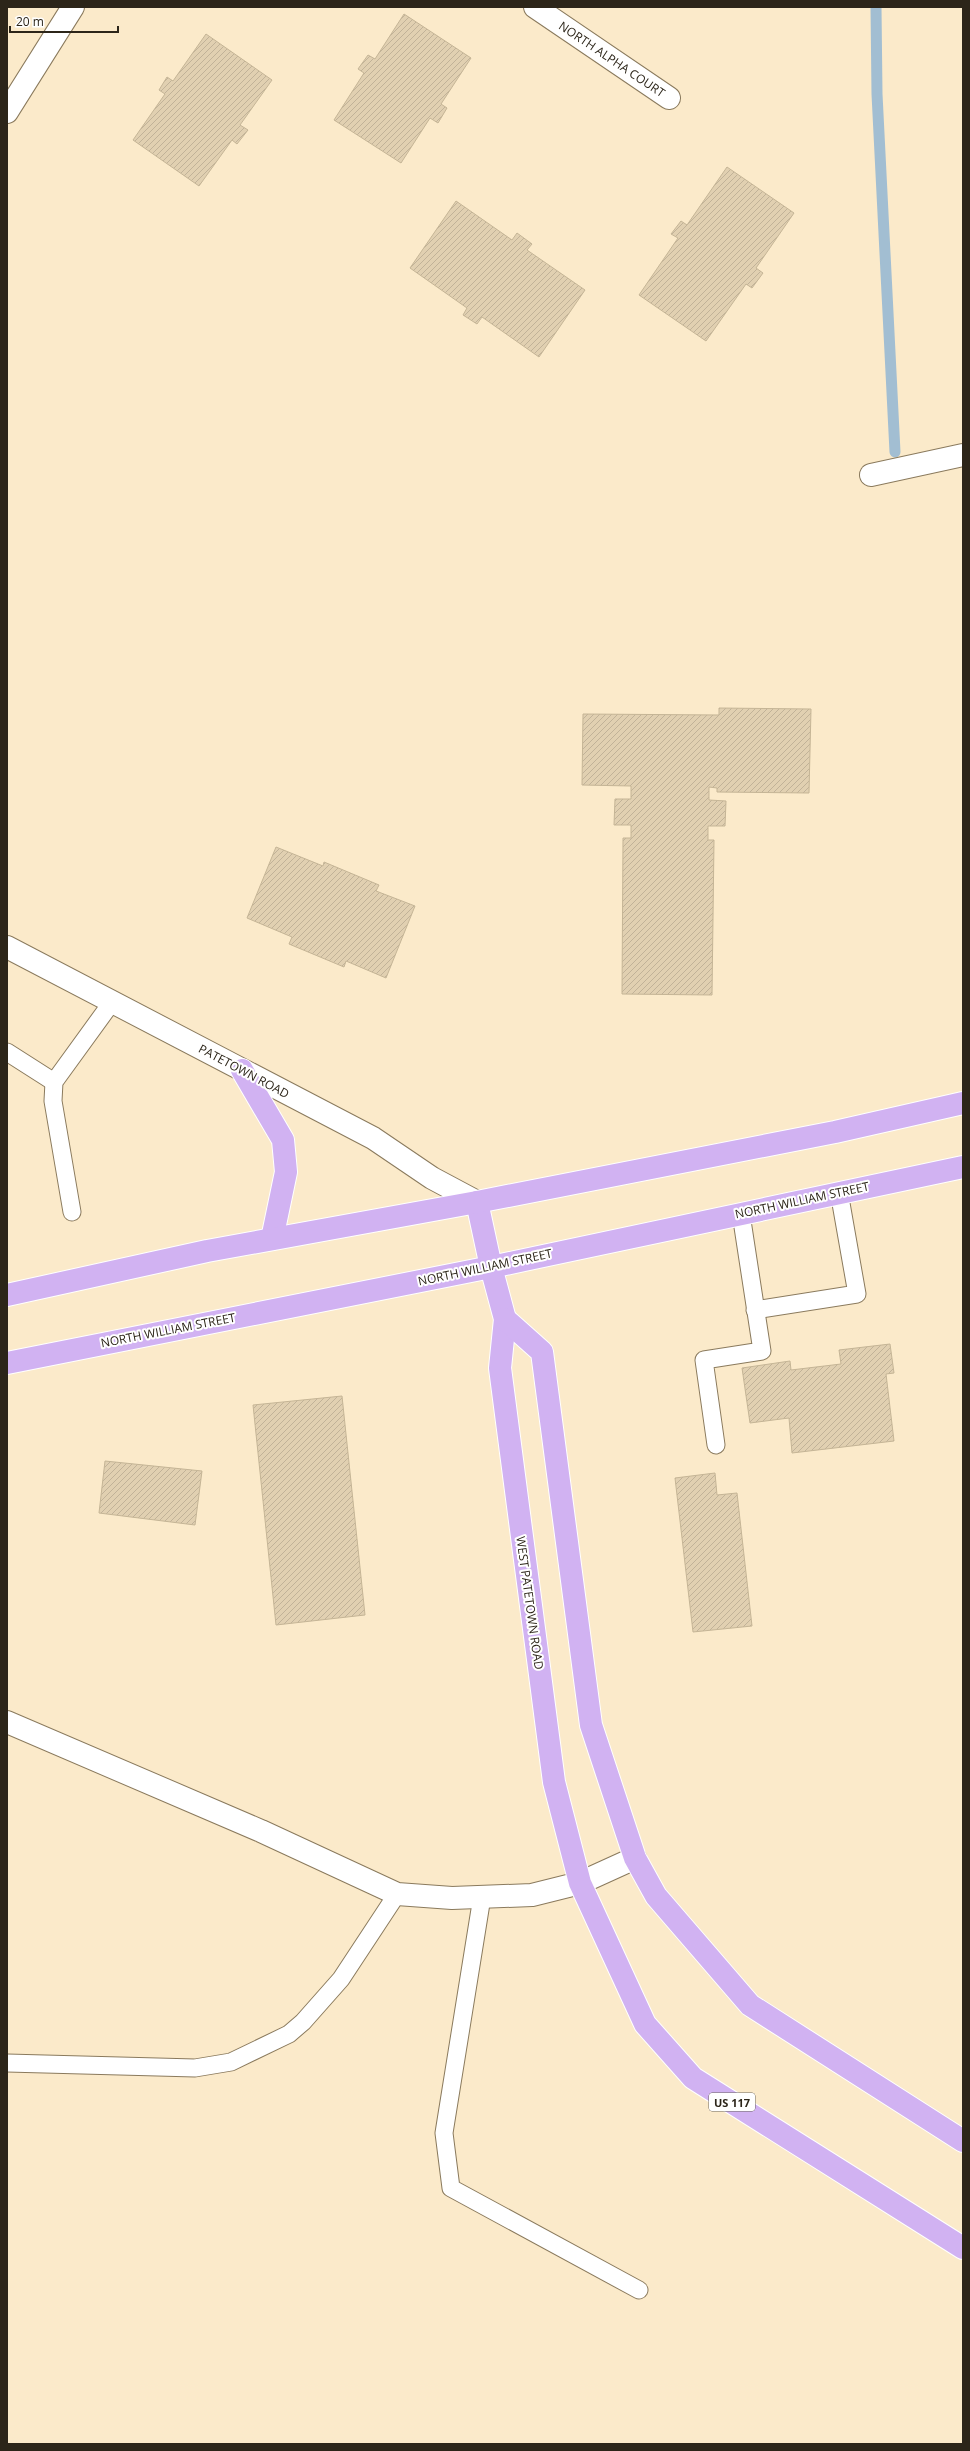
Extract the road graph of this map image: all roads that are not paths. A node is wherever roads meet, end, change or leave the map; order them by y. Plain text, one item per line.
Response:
1 (73, 7) edge
2 (535, 7) edge
3 (669, 98) dead end
4 (7, 112) edge
5 (963, 455) edge
6 (871, 475) dead end
7 (7, 947) edge
8 (112, 1002) junction
9 (7, 1052) edge
10 (242, 1070) junction
11 (54, 1082) junction
12 (963, 1104) edge
13 (963, 1167) edge
14 (839, 1192) junction
15 (477, 1202) junction
16 (72, 1212) dead end
17 (740, 1214) junction
18 (272, 1239) junction
19 (491, 1267) junction
20 (7, 1295) edge
21 (755, 1310) junction
22 (505, 1319) junction
23 (12, 1362) edge
24 (716, 1445) dead end
25 (7, 1722) edge
26 (635, 1858) junction
27 (580, 1883) junction
28 (397, 1894) junction
29 (482, 1897) junction
30 (7, 2063) edge
31 (963, 2141) edge
32 (963, 2248) edge
33 (639, 2290) dead end

1 - 4 street
2 - 3 street, NORTH ALPHA COURT
5 - 6 street
7 - 8 street, PATETOWN ROAD
8 - 10 street, PATETOWN ROAD
8 - 11 lane
9 - 11 lane
10 - 15 street, PATETOWN ROAD
10 - 18 main road
11 - 16 lane
12 - 15 main road
13 - 14 main road, NORTH WILLIAM STREET
14 - 17 main road, NORTH WILLIAM STREET
14 - 21 lane
15 - 18 main road
15 - 19 main road, WEST PATETOWN ROAD
17 - 19 main road, NORTH WILLIAM STREET
17 - 21 lane
18 - 20 main road
19 - 22 main road, WEST PATETOWN ROAD
19 - 23 main road, NORTH WILLIAM STREET
21 - 24 lane
22 - 26 main road
22 - 27 main road, WEST PATETOWN ROAD
25 - 28 street
26 - 27 street
26 - 31 main road
27 - 29 street
27 - 32 main road, US 117
28 - 29 street
28 - 30 lane
29 - 33 lane

